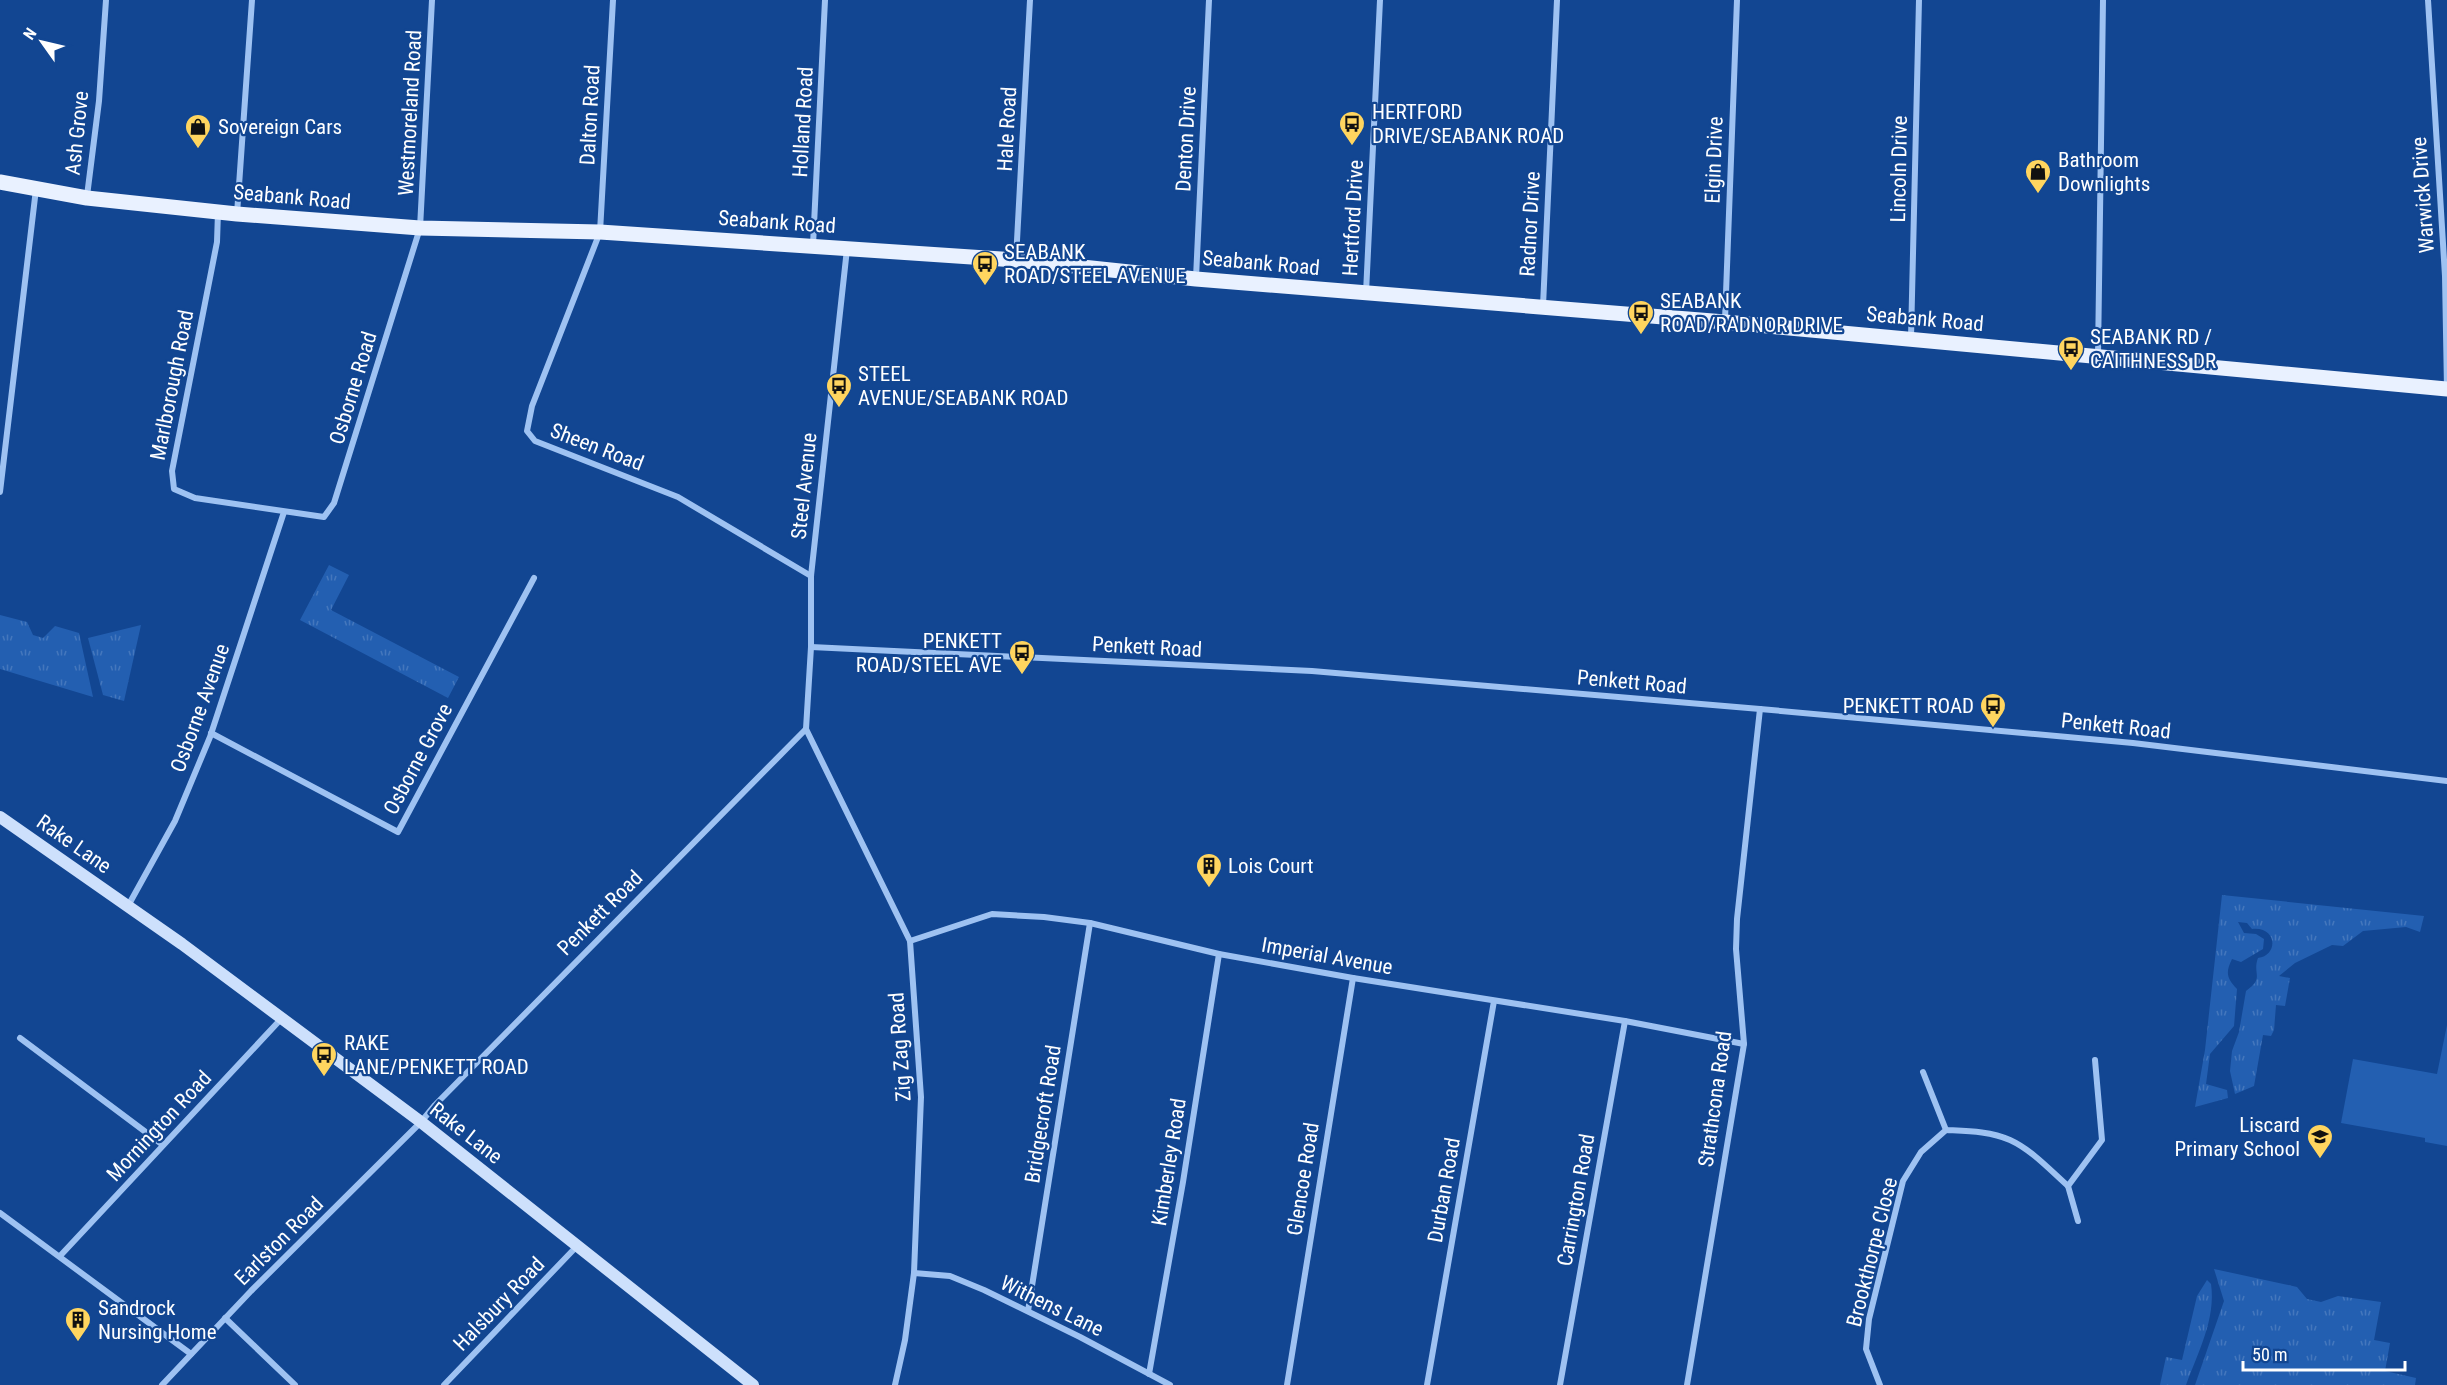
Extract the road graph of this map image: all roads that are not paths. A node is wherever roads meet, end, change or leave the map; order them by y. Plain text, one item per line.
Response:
1 (106, 0) edge
2 (252, 0) edge
3 (432, 0) edge
4 (613, 0) edge
5 (825, 0) edge
6 (1030, 0) edge
7 (1209, 0) edge
8 (1380, 0) edge
9 (1557, 0) edge
10 (1737, 0) edge
11 (1919, 0) edge
12 (2103, 0) edge
13 (2428, 0) edge
14 (0, 182) edge
15 (36, 189) junction
16 (87, 198) junction
17 (219, 212) junction
18 (237, 214) junction
19 (420, 228) junction
20 (600, 232) junction
21 (813, 245) junction
22 (847, 248) junction
23 (1016, 260) junction
24 (1196, 279) junction
25 (1366, 293) junction
26 (1543, 306) junction
27 (1725, 322) junction
28 (1911, 339) junction
29 (2098, 357) junction
30 (2447, 389) edge
31 (0, 492) edge
32 (284, 512) junction
33 (811, 576) junction
34 (534, 578) dead end
35 (812, 647) junction
36 (1761, 709) junction
37 (806, 729) junction
38 (211, 733) junction
39 (2447, 781) edge
40 (0, 817) edge
41 (128, 906) junction
42 (1090, 923) junction
43 (910, 941) junction
44 (1219, 954) junction
45 (1353, 978) junction
46 (1494, 1001) junction
47 (282, 1018) junction
48 (1625, 1021) junction
49 (20, 1038) dead end
50 (1744, 1044) junction
51 (2095, 1060) dead end
52 (1923, 1072) dead end
53 (421, 1122) junction
54 (1946, 1130) junction
55 (163, 1145) junction
56 (2068, 1186) junction
57 (0, 1212) edge
58 (2078, 1221) dead end
59 (578, 1245) junction
60 (60, 1256) junction
61 (914, 1274) junction
62 (1028, 1311) junction
63 (225, 1318) junction
64 (191, 1354) junction
65 (1149, 1374) junction
66 (162, 1385) edge
67 (295, 1385) edge
68 (444, 1385) edge
69 (753, 1385) edge
70 (895, 1385) edge
71 (1170, 1385) edge
72 (1287, 1385) edge
73 (1427, 1385) edge
74 (1560, 1385) edge
75 (1687, 1385) edge
76 (1880, 1385) edge

1 - 16 street, Ash Grove
2 - 18 street
3 - 19 street, Westmoreland Road
4 - 20 street, Dalton Road
5 - 21 street, Holland Road
6 - 23 street, Hale Road
7 - 24 street, Denton Drive
8 - 25 street, Hertford Drive
9 - 26 street, Radnor Drive
10 - 27 street, Elgin Drive
11 - 28 street, Lincoln Drive
12 - 29 street
13 - 30 street, Warwick Drive
14 - 15 main road, Seabank Road
15 - 16 main road, Seabank Road
15 - 31 street
16 - 17 main road, Seabank Road
17 - 18 main road, Seabank Road
17 - 32 street, Marlborough Road
18 - 19 main road, Seabank Road
19 - 20 main road, Seabank Road
19 - 32 street, Osborne Road
20 - 21 main road, Seabank Road
20 - 33 street, Sheen Road
21 - 22 main road, Seabank Road
22 - 23 main road, Seabank Road
22 - 33 street, Steel Avenue
23 - 24 main road, Seabank Road
24 - 25 main road, Seabank Road
25 - 26 main road, Seabank Road
26 - 27 main road, Seabank Road
27 - 28 main road, Seabank Road
28 - 29 main road, Seabank Road
29 - 30 main road, Seabank Road
32 - 38 street, Osborne Avenue
33 - 35 street, Steel Avenue
34 - 38 street, Osborne Grove
35 - 36 street, Penkett Road
35 - 37 street, Steel Avenue
36 - 39 street, Penkett Road
36 - 50 street, Strathcona Road
37 - 43 street, Zig Zag Road
37 - 53 street, Penkett Road
38 - 41 street, Osborne Avenue
40 - 41 main road, Rake Lane
41 - 47 main road, Rake Lane
42 - 43 street, Imperial Avenue
42 - 44 street, Imperial Avenue
42 - 62 street, Bridgecroft Road
43 - 61 street, Zig Zag Road
44 - 45 street, Imperial Avenue
44 - 65 street, Kimberley Road
45 - 46 street, Imperial Avenue
45 - 72 street, Glencoe Road
46 - 48 street, Imperial Avenue
46 - 73 street, Durban Road
47 - 53 main road, Rake Lane
47 - 55 street, Mornington Road
48 - 50 street, Imperial Avenue
48 - 74 street, Carrington Road
49 - 55 street
50 - 75 street, Strathcona Road
51 - 56 street
52 - 54 street
53 - 59 main road, Rake Lane
53 - 63 street, Earlston Road
54 - 56 street
54 - 76 street, Brookthorpe Close
55 - 60 street, Mornington Road
56 - 58 street
57 - 60 street
59 - 68 street, Halsbury Road
59 - 69 main road, Rake Lane
60 - 64 street
61 - 62 street, Withens Lane
61 - 70 street, Zig Zag Road
62 - 65 street, Withens Lane
63 - 64 street, Earlston Road
63 - 67 street
64 - 66 street, Earlston Road
65 - 71 street, Withens Lane

